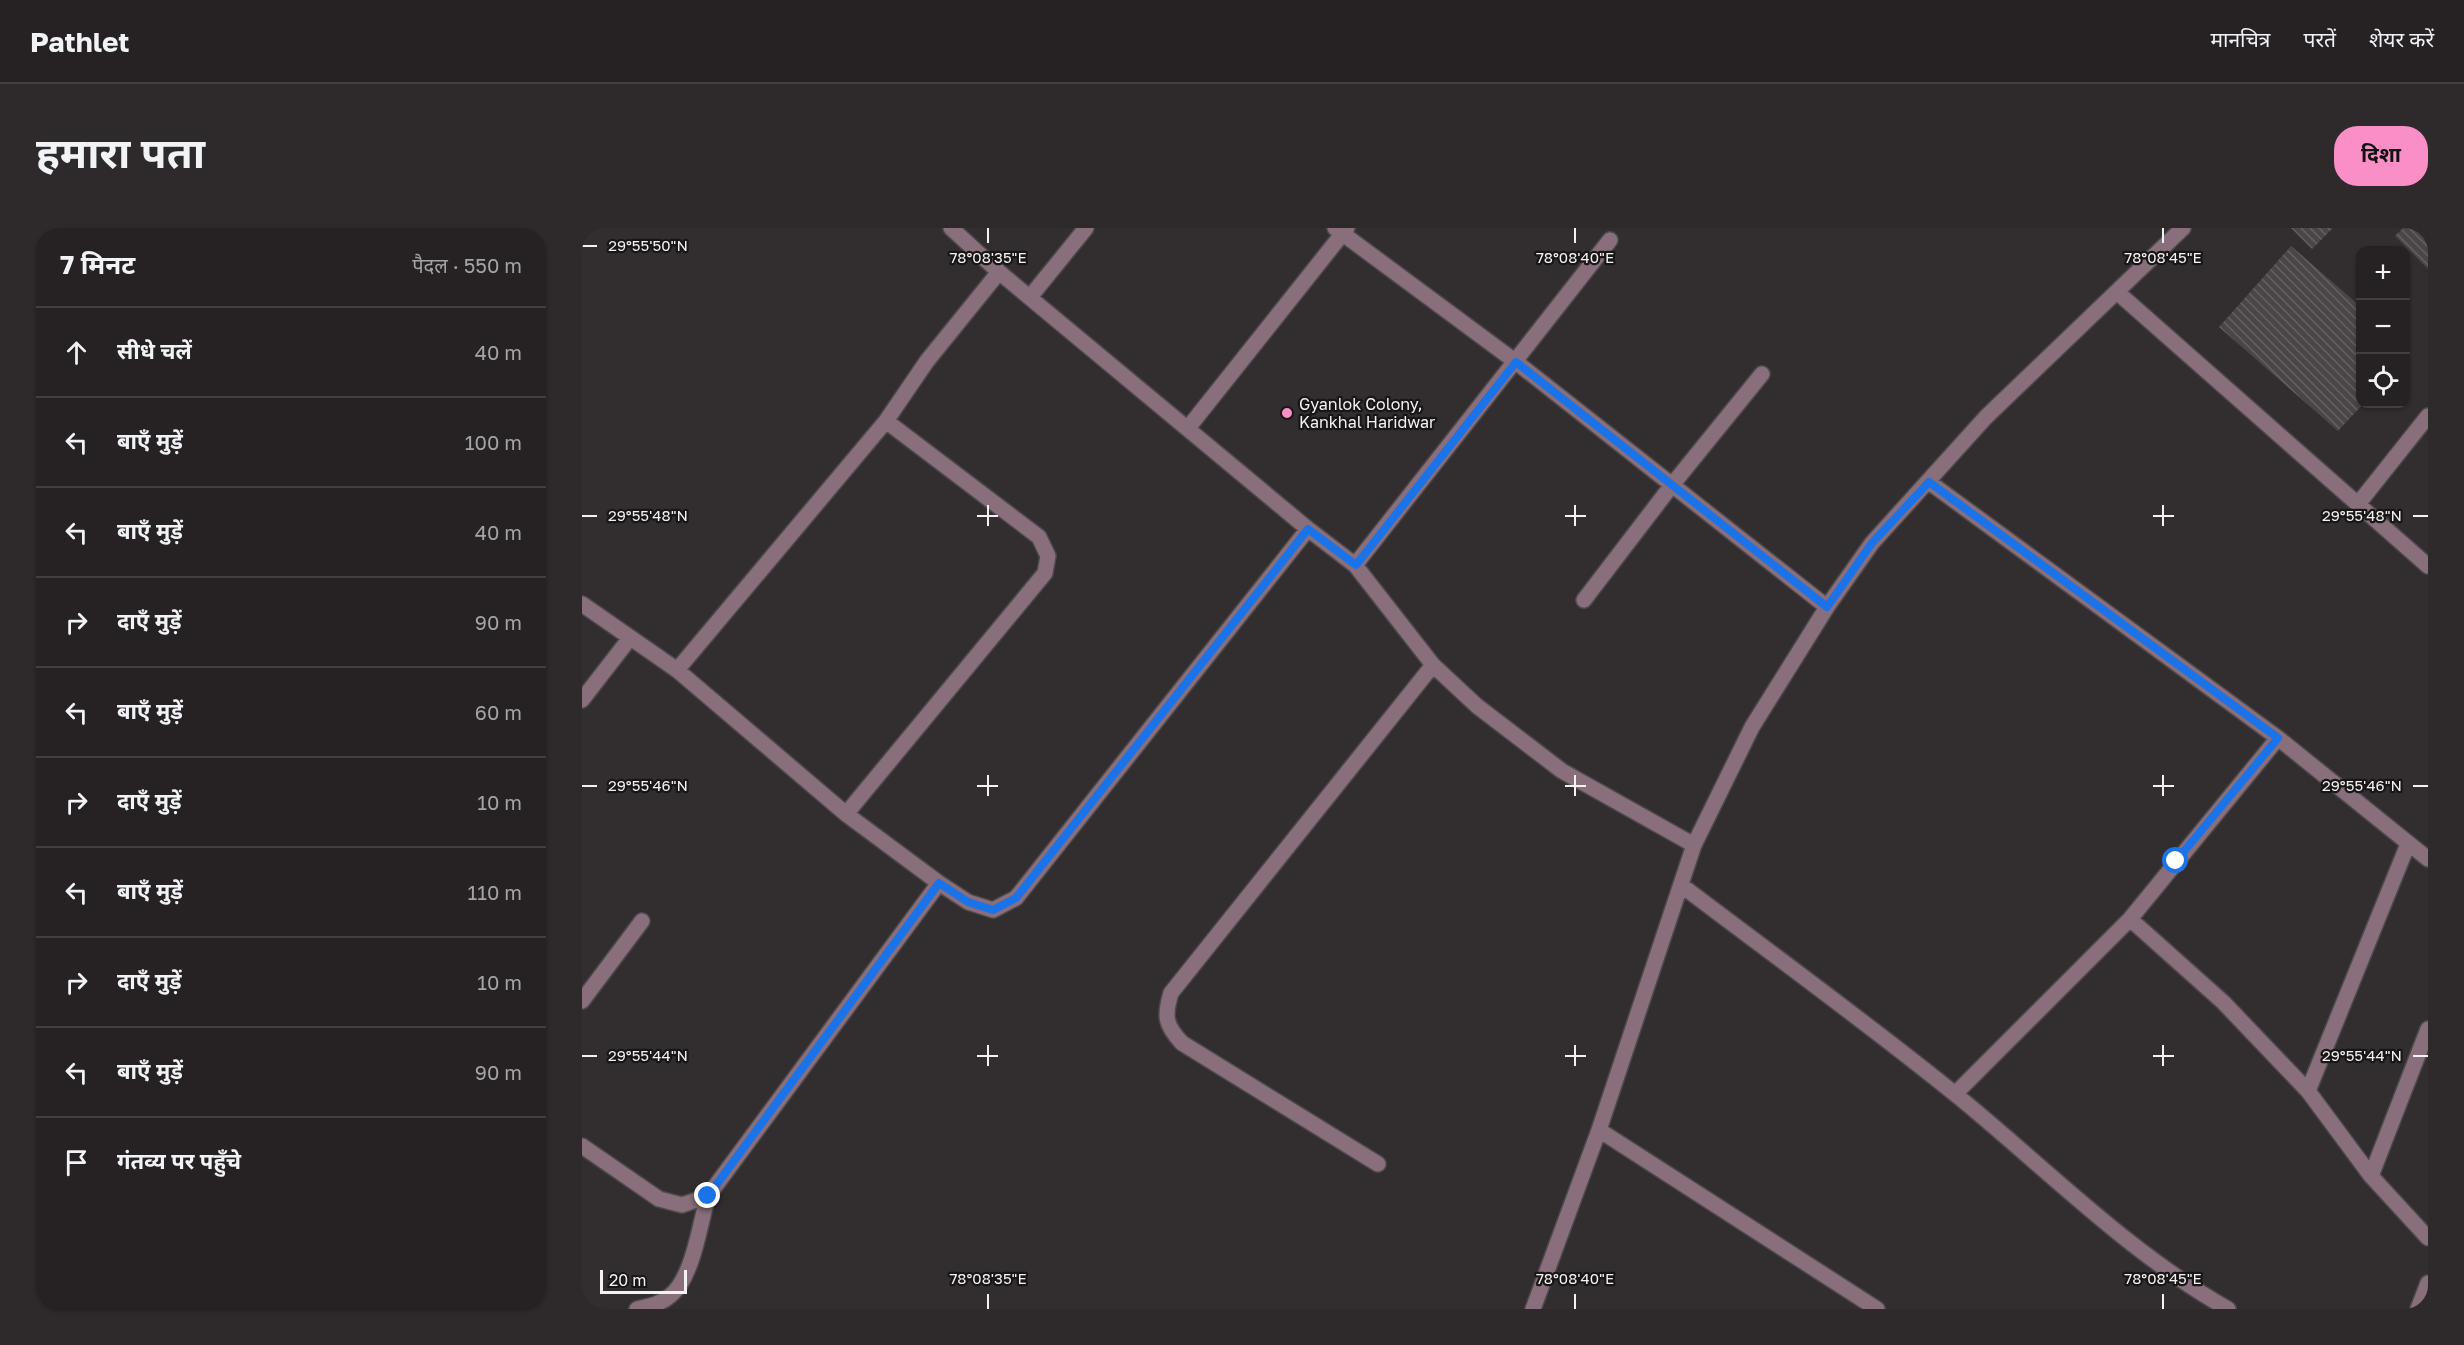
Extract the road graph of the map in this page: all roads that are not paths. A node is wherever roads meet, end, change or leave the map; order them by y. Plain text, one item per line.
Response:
1 (951, 228) edge
2 (1086, 228) edge
3 (2183, 228) edge
4 (1341, 230) edge
5 (1610, 240) dead end
6 (999, 272) junction
7 (2117, 291) junction
8 (1030, 297) junction
9 (1516, 362) junction
10 (1762, 374) dead end
11 (2428, 416) edge
12 (886, 421) junction
13 (1188, 428) junction
14 (1929, 482) junction
15 (1672, 485) junction
16 (2358, 504) junction
17 (1308, 529) junction
18 (1356, 565) junction
19 (2428, 566) edge
20 (1584, 600) dead end
21 (582, 604) edge
22 (1827, 607) junction
23 (630, 638) junction
24 (1433, 665) junction
25 (677, 670) junction
26 (582, 700) edge
27 (2278, 738) junction
28 (846, 814) junction
29 (2408, 844) junction
30 (1694, 845) junction
31 (2428, 859) edge
32 (939, 883) junction
33 (1681, 885) junction
34 (2130, 919) junction
35 (642, 921) dead end
36 (582, 1001) edge
37 (2428, 1029) edge
38 (2308, 1091) junction
39 (1955, 1094) junction
40 (1599, 1130) junction
41 (582, 1146) edge
42 (1378, 1164) dead end
43 (2371, 1176) junction
44 (708, 1196) junction
45 (2428, 1238) edge
46 (2428, 1283) edge
47 (637, 1309) edge
48 (1533, 1309) edge
49 (1876, 1309) edge
50 (2228, 1309) edge
51 (2418, 1309) edge

1 - 6 street
2 - 8 street
3 - 7 street
4 - 9 street
4 - 13 street
5 - 9 street
6 - 8 street
6 - 12 street
7 - 14 street
7 - 16 street
8 - 13 street
9 - 15 street
9 - 18 street
10 - 15 street
11 - 16 street
12 - 25 street
12 - 28 street
13 - 17 street
14 - 22 street
14 - 27 street
15 - 20 street
15 - 22 street
16 - 19 street
17 - 18 street
17 - 32 street
18 - 24 street
21 - 23 street
22 - 30 street
23 - 25 street
23 - 26 street
24 - 30 street
24 - 42 street
25 - 28 street
27 - 29 street
27 - 34 street
28 - 32 street
29 - 31 street
29 - 38 street
30 - 33 street
32 - 44 street
33 - 39 street
33 - 40 street
34 - 38 street
34 - 39 street
35 - 36 street
37 - 43 street
38 - 43 street
39 - 50 street
40 - 48 street
40 - 49 street
41 - 44 street
43 - 45 street
44 - 47 street
46 - 51 street

